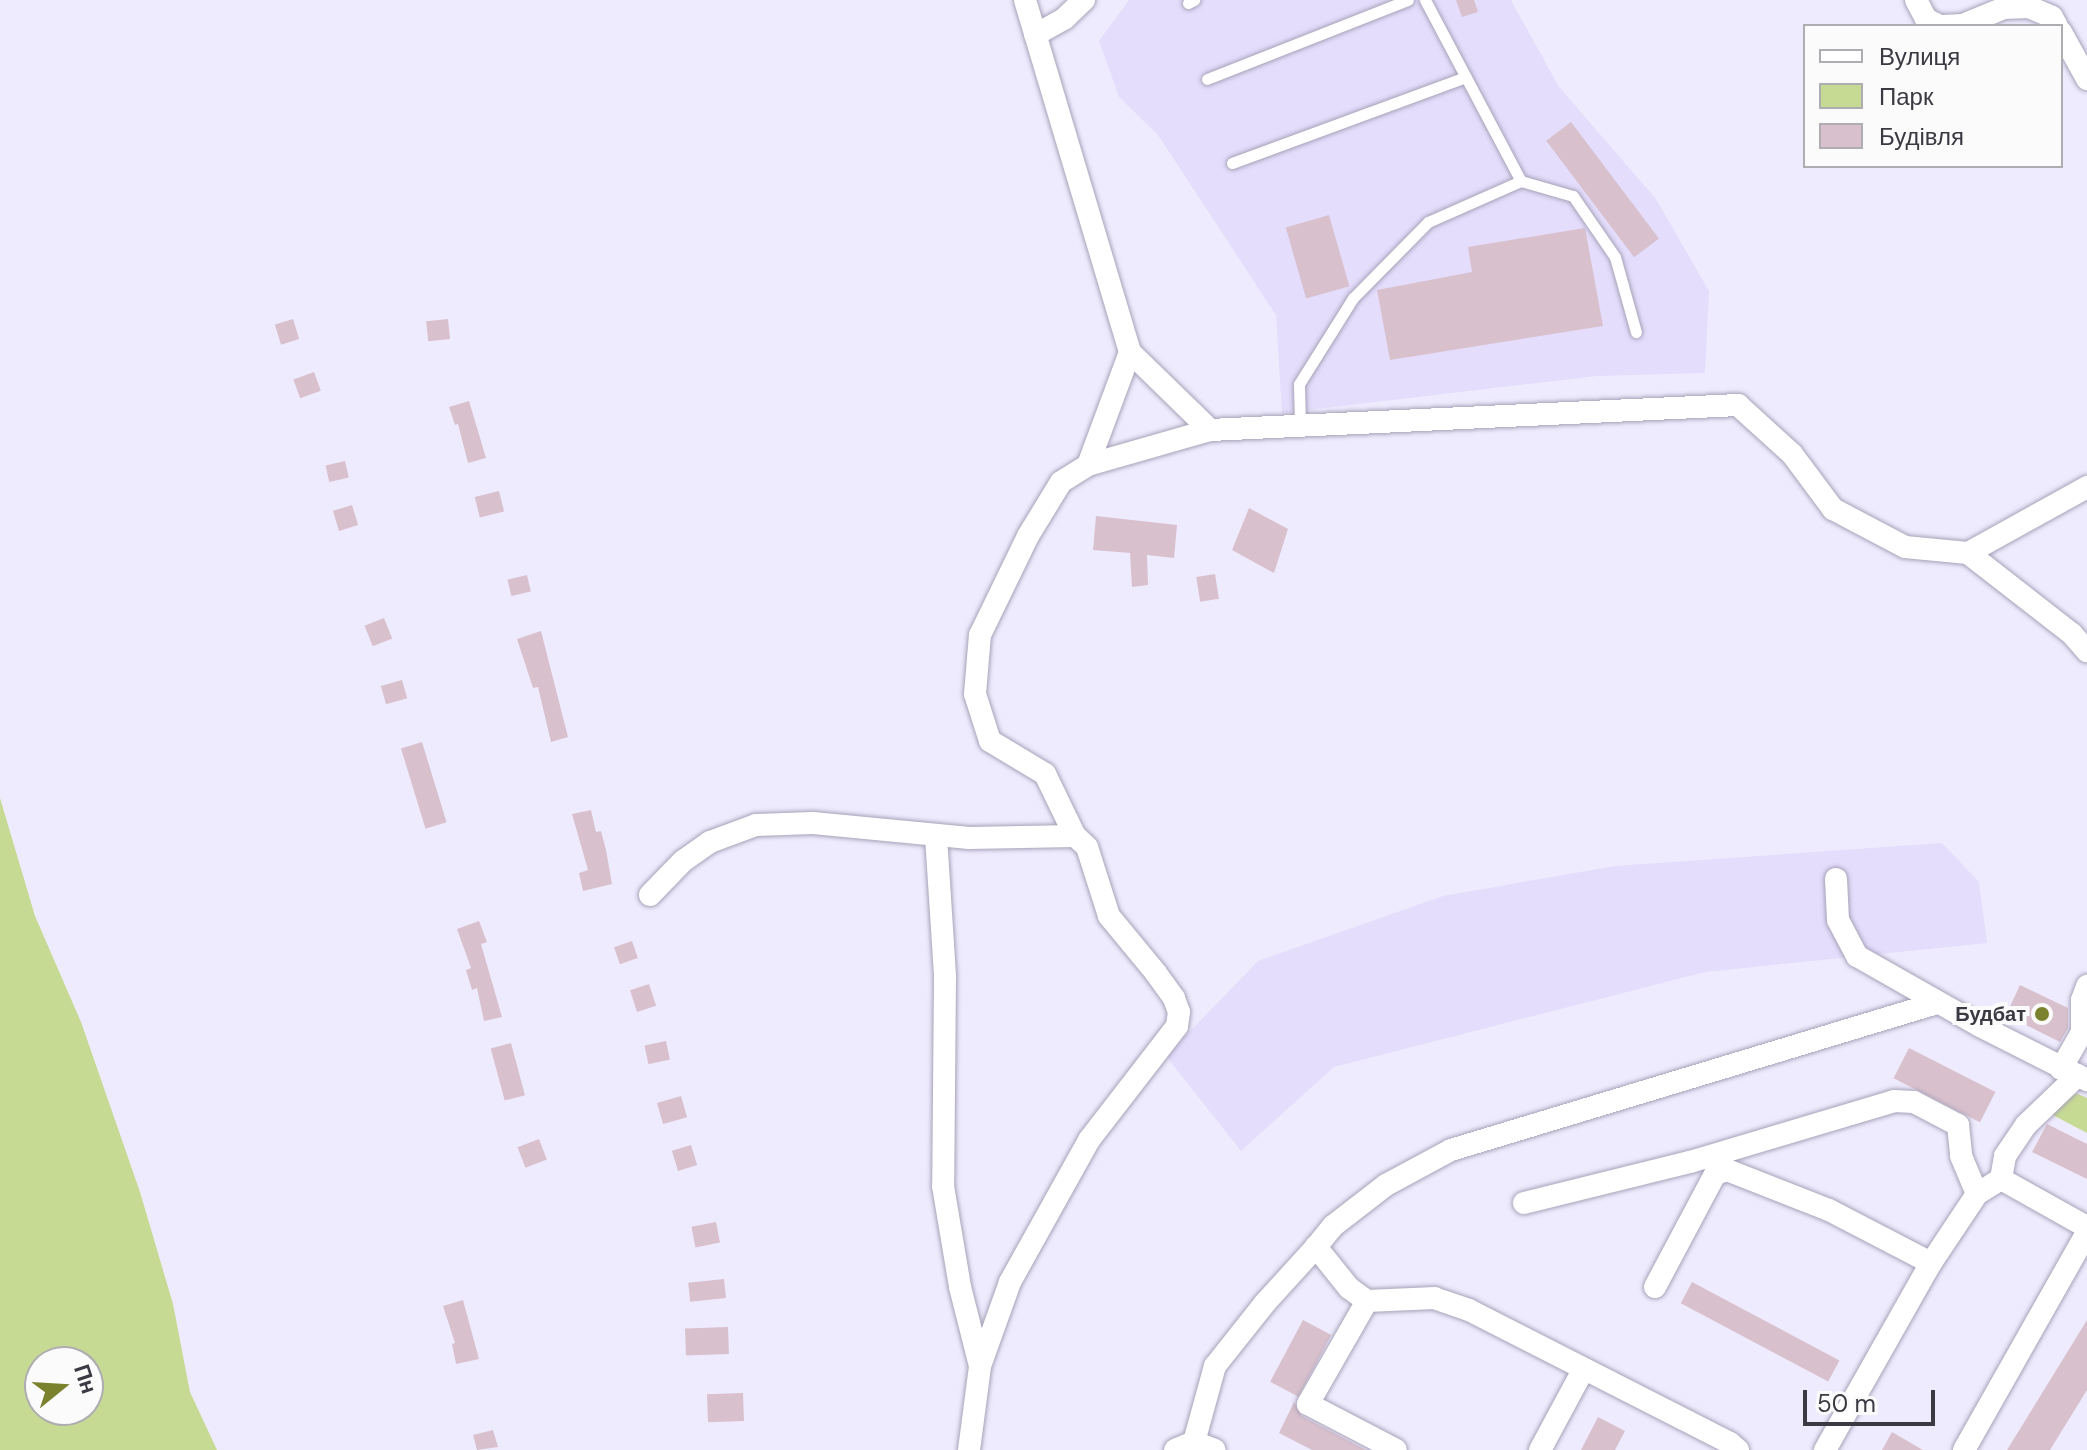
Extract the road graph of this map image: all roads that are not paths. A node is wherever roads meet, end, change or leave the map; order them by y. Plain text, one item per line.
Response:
1 (1025, 0) edge
2 (1084, 0) edge
3 (1408, 0) edge
4 (1425, 0) edge
5 (1916, 0) edge
6 (1937, 24) edge
7 (1965, 24) edge
8 (2056, 24) edge
9 (2063, 34) edge
10 (1035, 35) junction
11 (2082, 56) edge
12 (1466, 77) junction
13 (1207, 79) dead end
14 (2087, 79) edge
15 (1232, 163) dead end
16 (1521, 181) junction
17 (1636, 332) dead end
18 (1130, 352) junction
19 (1300, 425) junction
20 (1210, 430) junction
21 (1088, 465) junction
22 (2087, 487) edge
23 (1968, 553) junction
24 (2087, 651) edge
25 (936, 836) junction
26 (1075, 836) junction
27 (1836, 879) dead end
28 (650, 895) dead end
29 (2087, 986) edge
30 (1937, 1003) junction
31 (2075, 1075) edge
32 (2001, 1179) junction
33 (1977, 1194) junction
34 (1524, 1203) dead end
35 (2087, 1227) edge
36 (2087, 1233) edge
37 (1316, 1247) junction
38 (1931, 1263) junction
39 (1655, 1287) dead end
40 (1367, 1301) junction
41 (980, 1366) junction
42 (1583, 1370) junction
43 (1184, 1446) edge
44 (969, 1450) edge
45 (1215, 1450) edge
46 (1396, 1450) edge
47 (1540, 1450) edge
48 (1738, 1450) edge
49 (1825, 1450) edge
50 (1964, 1450) edge

1 - 10 street
2 - 10 street
3 - 13 lane
4 - 12 lane
5 - 6 street
7 - 8 street
9 - 11 street
10 - 18 street
11 - 14 street
12 - 15 lane
12 - 16 lane
16 - 17 lane
16 - 19 lane
18 - 20 street
18 - 21 street
19 - 20 street
19 - 23 street
20 - 21 street
21 - 26 street
22 - 23 street
23 - 24 street
25 - 26 street
25 - 28 street
25 - 41 street
26 - 41 street
27 - 30 street
29 - 31 street
30 - 31 street
30 - 37 street
31 - 32 street
32 - 33 street
32 - 35 street
33 - 34 street
33 - 38 street
36 - 50 street
37 - 40 street
37 - 43 street
38 - 39 street
38 - 49 street
40 - 42 street
40 - 46 street
41 - 44 street
42 - 47 street
42 - 48 street
43 - 45 street

